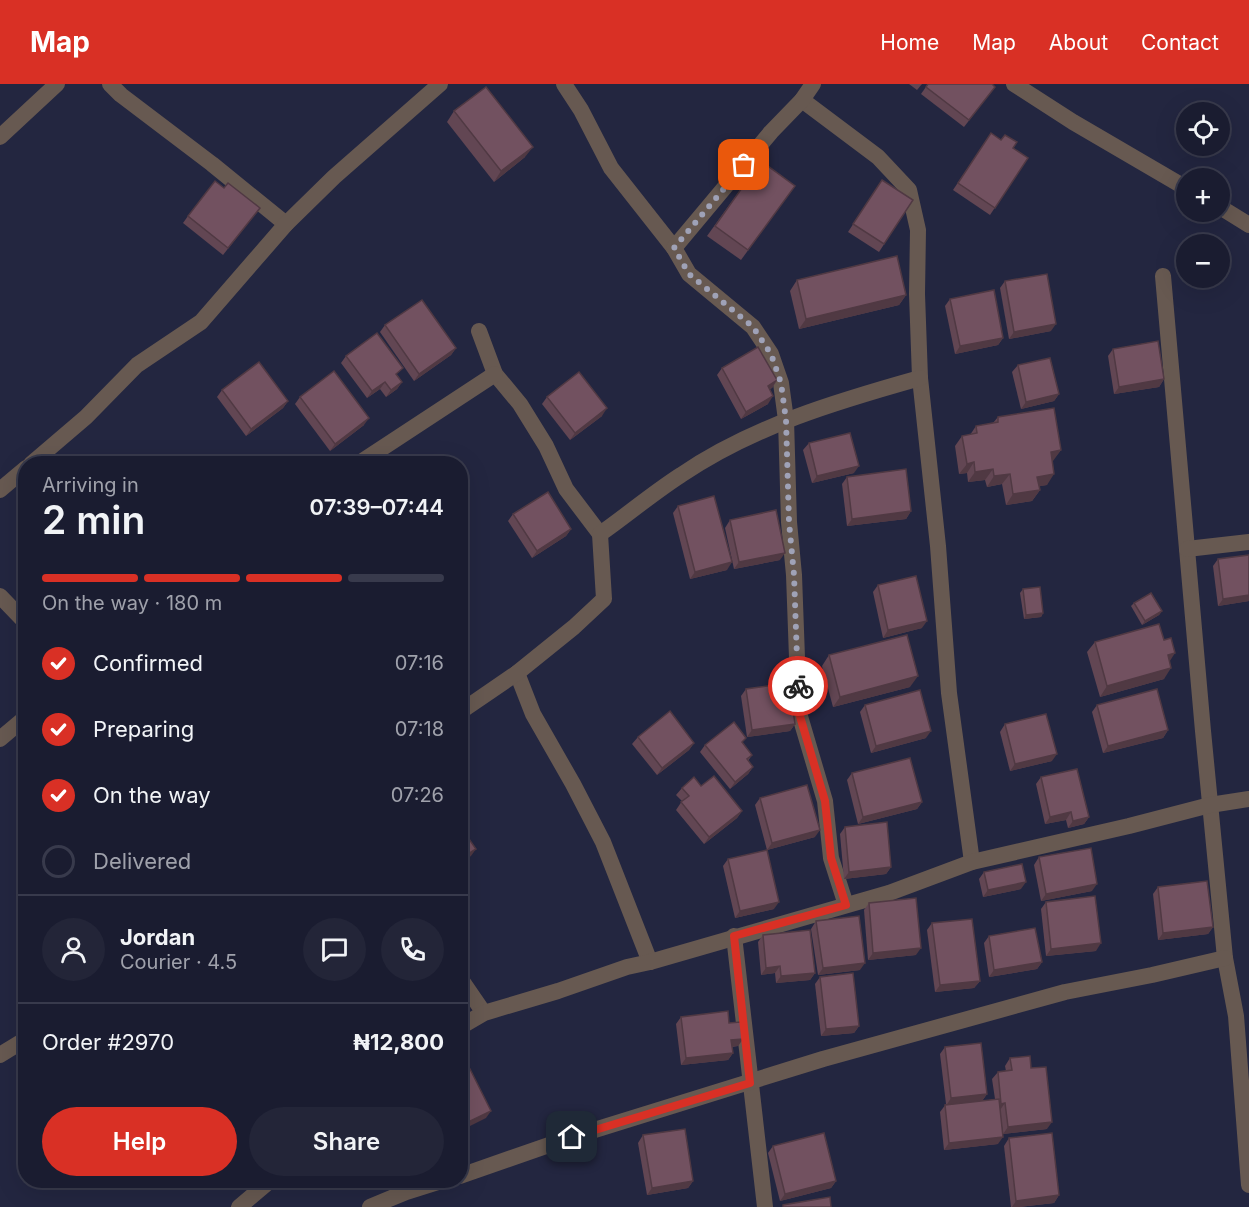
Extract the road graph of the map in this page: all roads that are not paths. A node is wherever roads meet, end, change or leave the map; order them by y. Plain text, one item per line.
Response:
1 (57, 84) edge
2 (110, 84) edge
3 (440, 84) edge
4 (564, 84) edge
5 (813, 84) edge
6 (1014, 84) edge
7 (802, 100) junction
8 (0, 137) edge
9 (1176, 182) edge
10 (1230, 213) edge
11 (286, 224) junction
12 (1249, 225) edge
13 (674, 248) junction
14 (1163, 276) dead end
15 (479, 331) dead end
16 (495, 374) junction
17 (920, 378) junction
18 (786, 420) junction
19 (41, 456) edge
20 (370, 456) edge
21 (18, 475) edge
22 (0, 490) edge
23 (600, 534) junction
24 (1249, 542) edge
25 (1187, 549) junction
26 (0, 596) edge
27 (18, 615) edge
28 (517, 674) junction
29 (468, 707) edge
30 (18, 724) edge
31 (0, 739) edge
32 (1249, 799) edge
33 (1210, 805) junction
34 (972, 862) junction
35 (846, 905) junction
36 (734, 936) junction
37 (1226, 958) junction
38 (650, 962) junction
39 (468, 990) edge
40 (484, 1013) junction
41 (468, 1022) edge
42 (18, 1044) edge
43 (0, 1055) edge
44 (1243, 1056) edge
45 (750, 1083) junction
46 (468, 1173) edge
47 (1249, 1185) edge
48 (262, 1188) edge
49 (419, 1188) edge
50 (239, 1207) edge
51 (370, 1207) edge
52 (765, 1207) edge

1 - 8 street
2 - 11 street
3 - 11 street
4 - 13 street
5 - 7 street
6 - 9 street
7 - 13 street
7 - 17 street
10 - 12 street
11 - 19 street
13 - 18 street
14 - 25 street
15 - 16 street
16 - 20 street
16 - 23 street
17 - 18 street
17 - 34 street
18 - 23 street
18 - 35 street
21 - 22 street
23 - 28 street
24 - 25 street
25 - 33 street
26 - 27 street
28 - 29 street
28 - 38 street
30 - 31 street
32 - 33 street
33 - 34 street
33 - 37 street
34 - 35 street
35 - 36 street
36 - 38 street
36 - 45 street
37 - 44 street
37 - 45 street
38 - 40 street
39 - 40 street
40 - 41 street
42 - 43 street
44 - 47 street
45 - 46 street
45 - 52 street
48 - 50 street
49 - 51 street

